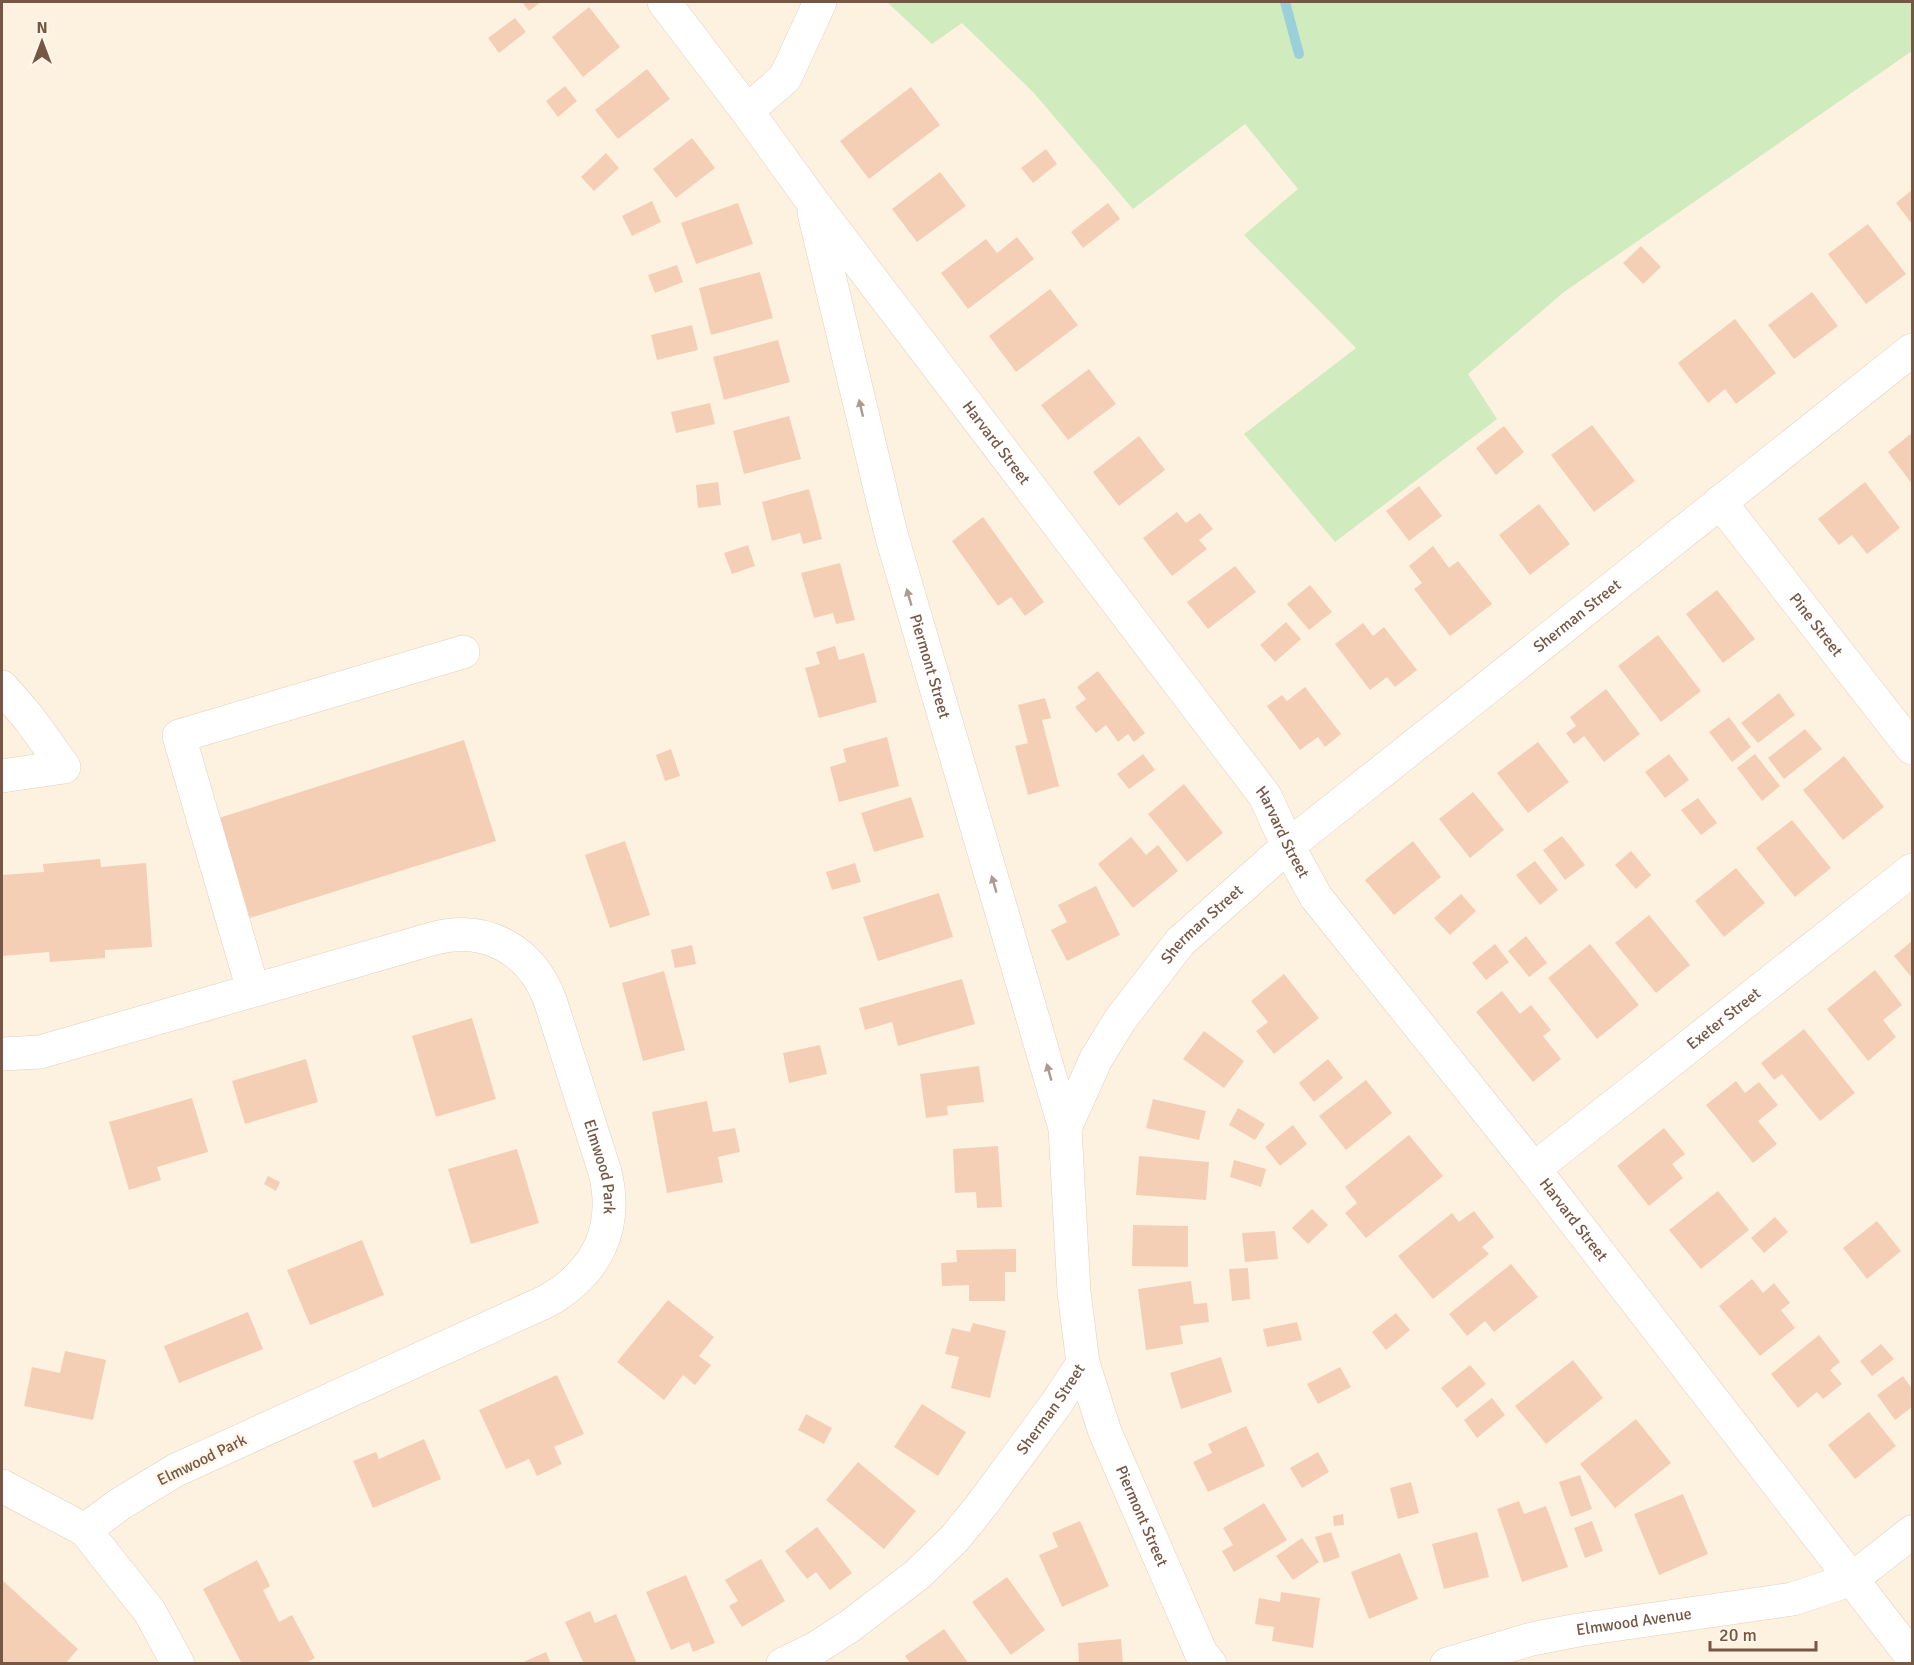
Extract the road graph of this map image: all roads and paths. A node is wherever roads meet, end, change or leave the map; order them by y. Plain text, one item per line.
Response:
1 (664, 2) edge
2 (820, 2) edge
3 (747, 111) junction
4 (812, 201) junction
5 (1912, 350) edge
6 (1720, 502) junction
7 (463, 652) dead end
8 (2, 687) edge
9 (1912, 748) edge
10 (2, 776) edge
11 (1288, 846) junction
12 (1912, 870) edge
13 (253, 990) junction
14 (2, 1054) edge
15 (1065, 1128) junction
16 (1534, 1169) junction
17 (1083, 1363) junction
18 (2, 1486) edge
19 (85, 1530) junction
20 (1912, 1532) edge
21 (1852, 1579) junction
22 (1912, 1657) edge
23 (1204, 1660) edge
24 (178, 1664) edge
25 (783, 1664) edge
26 (1448, 1664) edge

1 - 3 street, Harvard Street
2 - 3 street
3 - 4 street, Harvard Street
4 - 11 street, Harvard Street
15 -> 4 street, Piermont Street
5 - 6 street, Sherman Street
6 - 9 street, Pine Street
6 - 11 street, Sherman Street
7 - 13 street
8 - 10 street
11 - 15 street, Sherman Street
11 - 16 street, Harvard Street
12 - 16 street, Exeter Street
13 - 14 street, Elmwood Park
13 - 19 street, Elmwood Park
15 - 17 street, Sherman Street
16 - 21 street, Harvard Street
17 - 23 street, Piermont Street
17 - 25 street, Sherman Street
18 - 19 street
19 - 24 street
20 - 21 street, Elmwood Avenue
21 - 22 street, Harvard Street
21 - 26 street, Elmwood Avenue

